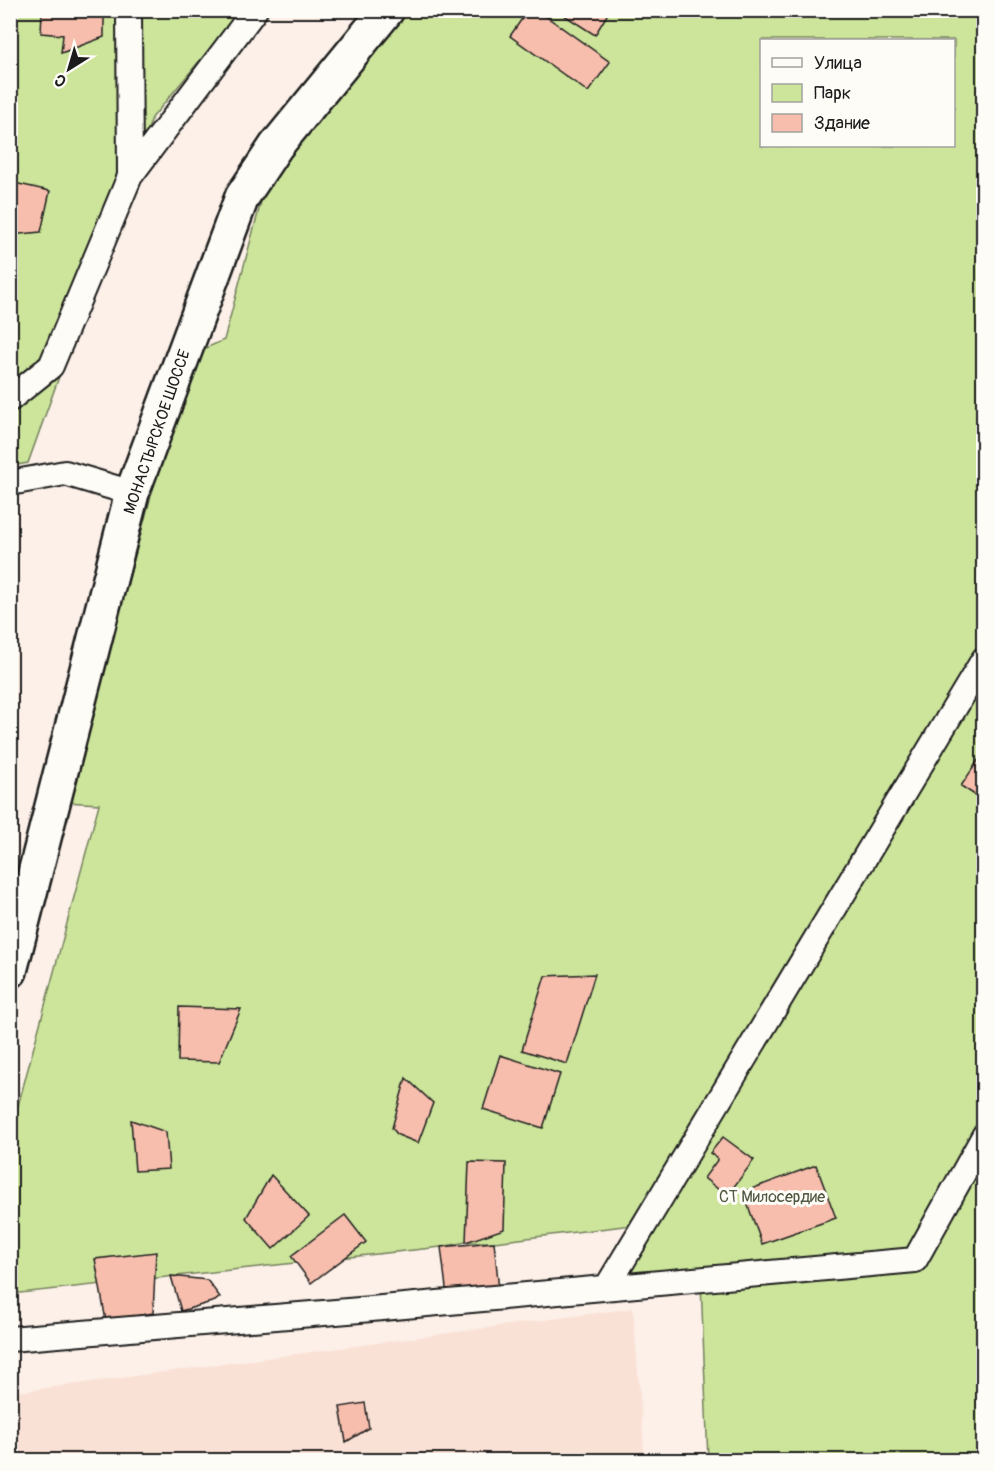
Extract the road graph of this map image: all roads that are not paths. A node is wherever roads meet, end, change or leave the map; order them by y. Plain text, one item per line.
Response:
1 (129, 10) edge
2 (255, 10) edge
3 (387, 10) edge
4 (130, 176) junction
5 (10, 399) edge
6 (10, 483) edge
7 (132, 494) junction
8 (984, 659) edge
9 (10, 970) edge
10 (984, 1136) edge
11 (607, 1287) junction
12 (10, 1339) edge

1 - 4 street
2 - 4 street
3 - 7 main road, МОНАСТЫРСКОЕ ШОССЕ
4 - 5 street
6 - 7 street
7 - 9 main road, МОНАСТЫРСКОЕ ШОССЕ
8 - 11 street
10 - 11 street
11 - 12 street

